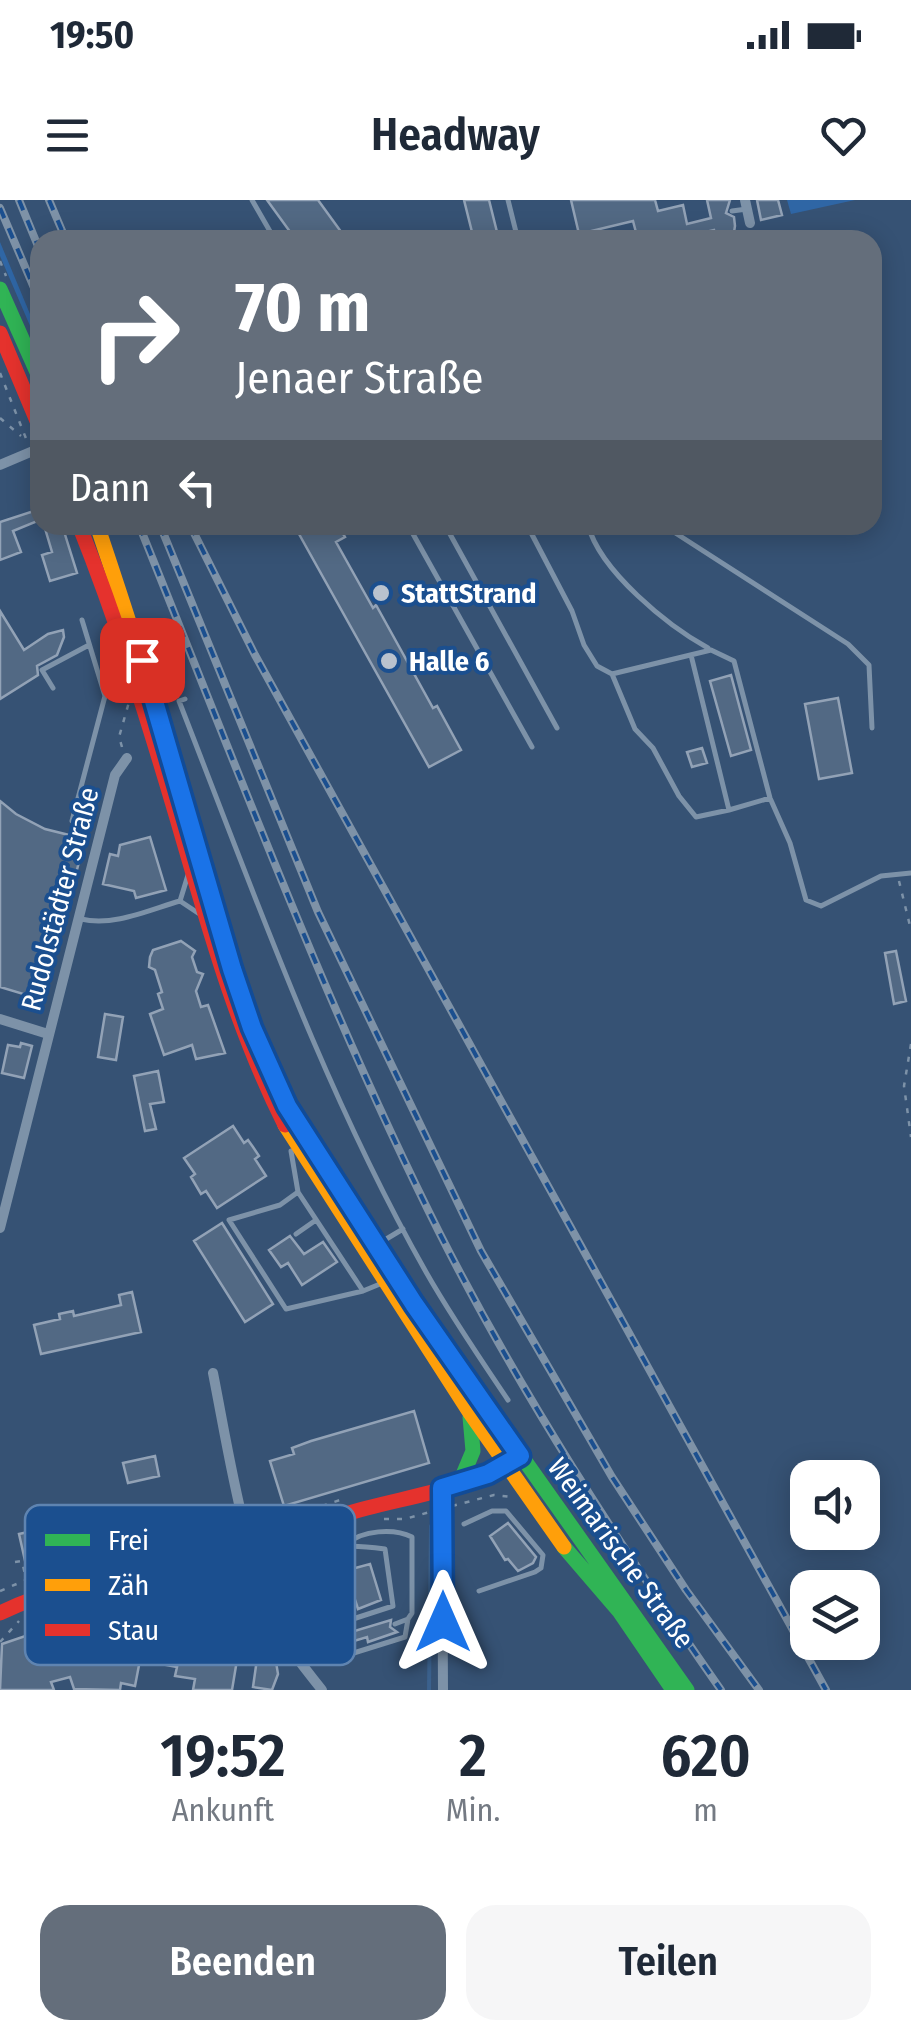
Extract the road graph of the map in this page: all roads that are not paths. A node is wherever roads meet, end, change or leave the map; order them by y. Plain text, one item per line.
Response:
1 (252, 200) edge
2 (508, 200) edge
3 (749, 204) edge
4 (732, 210) dead end
5 (750, 223) dead end
6 (268, 230) edge
7 (516, 230) edge
8 (0, 289) edge
9 (0, 333) edge
10 (30, 356) edge
11 (30, 404) edge
12 (30, 452) edge
13 (0, 465) edge
14 (83, 535) edge
15 (101, 535) edge
16 (414, 535) edge
17 (451, 535) edge
18 (532, 535) edge
19 (592, 535) edge
20 (679, 535) edge
21 (82, 620) dead end
22 (89, 644) junction
23 (711, 650) junction
24 (690, 655) junction
25 (612, 674) junction
26 (138, 686) junction
27 (54, 688) dead end
28 (105, 696) junction
29 (185, 698) dead end
30 (557, 728) dead end
31 (872, 728) dead end
32 (532, 746) dead end
33 (126, 758) road end
34 (770, 798) junction
35 (730, 810) junction
36 (72, 821) dead end
37 (191, 869) junction
38 (911, 873) edge
39 (180, 901) junction
40 (78, 918) junction
41 (206, 919) junction
42 (0, 1020) edge
43 (48, 1034) junction
44 (291, 1138) junction
45 (298, 1192) junction
46 (2, 1213) edge
47 (316, 1220) junction
48 (0, 1228) edge
49 (403, 1229) junction
50 (296, 1234) dead end
51 (376, 1246) junction
52 (386, 1282) junction
53 (362, 1291) junction
54 (213, 1373) dead end
55 (508, 1400) dead end
56 (470, 1413) junction
57 (513, 1461) junction
58 (460, 1482) junction
59 (442, 1488) junction
60 (242, 1505) edge
61 (355, 1513) edge
62 (464, 1524) dead end
63 (355, 1536) edge
64 (355, 1545) edge
65 (479, 1591) dead end
66 (25, 1603) edge
67 (0, 1613) edge
68 (355, 1618) edge
69 (408, 1619) junction
70 (395, 1624) dead end
71 (355, 1653) edge
72 (303, 1665) edge
73 (322, 1690) edge
74 (442, 1690) edge
75 (673, 1690) edge
76 (687, 1690) edge

1 - 6 lane
2 - 7 lane
3 - 4 lane
3 - 5 street
8 - 10 main road
9 - 11 main road
12 - 13 street
14 - 26 main road, Weimarische Straße
15 - 51 main road, Weimarische Straße
16 - 32 lane
17 - 30 lane
18 - 25 lane
19 - 23 lane
20 - 31 lane
21 - 22 lane
22 - 27 lane
22 - 28 lane
23 - 24 lane
23 - 34 lane
24 - 25 lane
24 - 35 lane
25 - 35 lane
26 - 28 lane
26 - 37 main road, Weimarische Straße
28 - 36 lane
29 - 49 lane
33 - 40 street, Rudolstädter Straße
34 - 35 lane
34 - 38 lane
37 - 39 lane
37 - 41 main road, Weimarische Straße
39 - 40 lane
39 - 41 lane
40 - 43 street, Rudolstädter Straße
41 - 44 main road, Weimarische Straße
42 - 43 street
43 - 46 street, Rudolstädter Straße
44 - 45 lane
44 - 52 main road, Weimarische Straße
45 - 47 lane
45 - 53 lane
46 - 48 street, Rudolstädter Straße
47 - 50 lane
47 - 53 lane
49 - 51 lane
49 - 55 lane
51 - 57 main road, Weimarische Straße
52 - 53 lane
52 - 56 main road, Weimarische Straße
54 - 60 street
56 - 57 main road, Weimarische Straße
56 - 58 main road
57 - 58 main road
57 - 75 main road, Weimarische Straße
57 - 76 main road, Weimarische Straße
58 - 59 main road
59 - 61 main road
59 - 74 street
62 - 65 lane
63 - 69 lane
64 - 68 lane
66 - 67 main road
69 - 70 lane
69 - 71 lane
72 - 73 street

